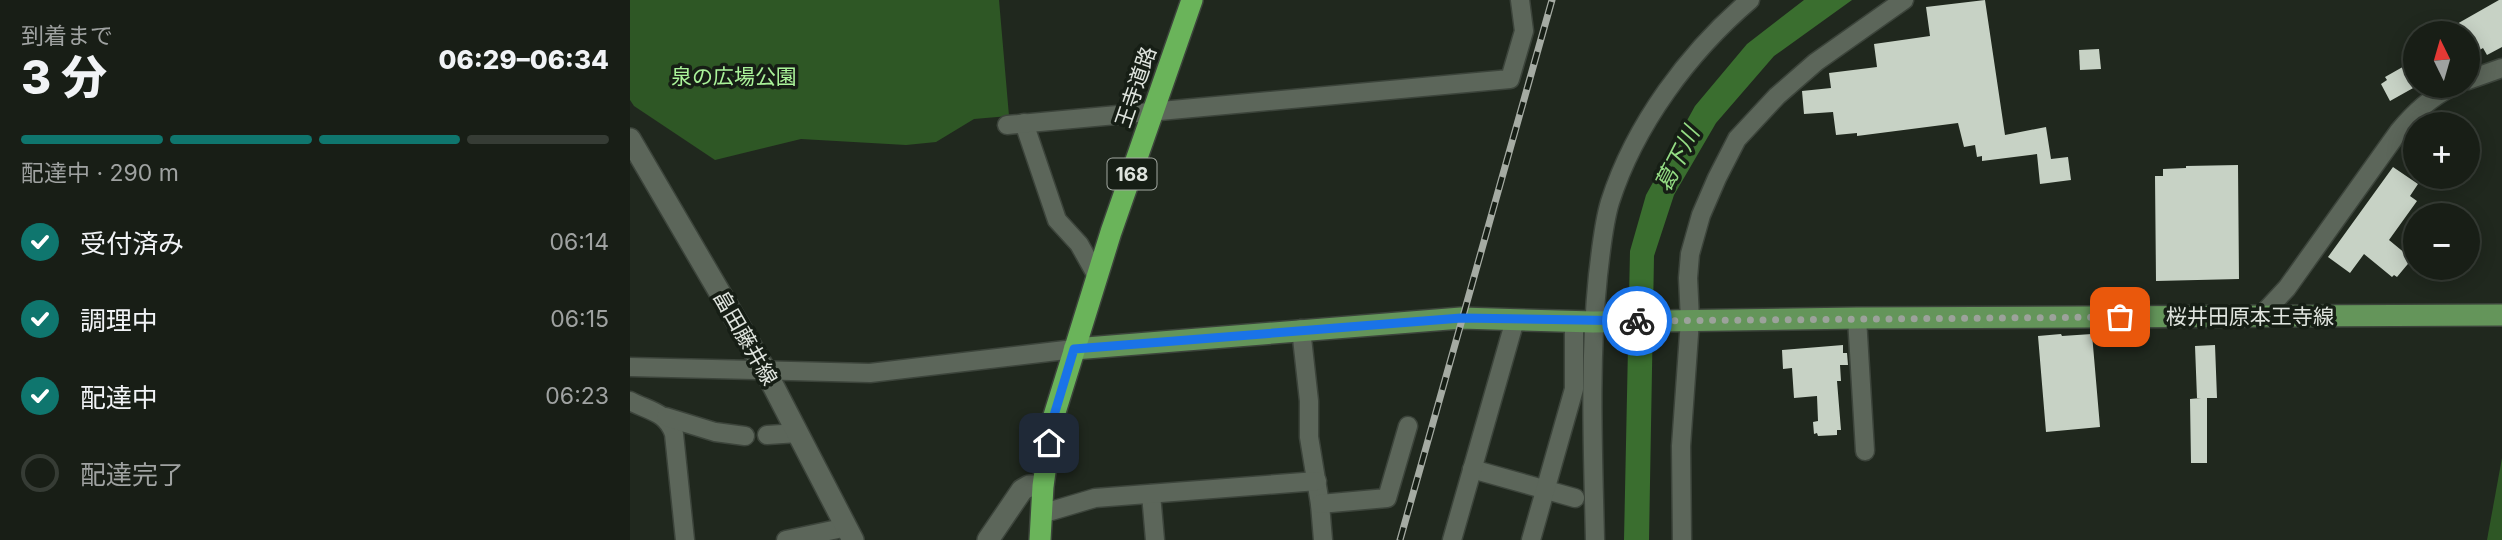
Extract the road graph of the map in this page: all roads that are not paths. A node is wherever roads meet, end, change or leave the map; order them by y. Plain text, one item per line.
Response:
1 (1192, 0) edge
2 (1520, 0) edge
3 (1750, 0) edge
4 (1904, 0) edge
5 (2502, 68) edge
6 (2480, 76) edge
7 (2432, 98) edge
8 (1154, 112) junction
9 (630, 139) edge
10 (638, 170) edge
11 (1097, 276) junction
12 (2502, 314) edge
13 (2260, 317) junction
14 (1857, 318) junction
15 (1515, 320) junction
16 (1690, 320) junction
17 (1584, 322) junction
18 (1301, 329) junction
19 (1074, 349) junction
20 (630, 367) edge
21 (765, 370) junction
22 (630, 401) edge
23 (666, 417) junction
24 (1408, 426) dead end
25 (798, 433) junction
26 (766, 435) dead end
27 (745, 436) dead end
28 (1866, 451) dead end
29 (1472, 469) junction
30 (1317, 481) junction
31 (1043, 486) junction
32 (1545, 489) junction
33 (1151, 494) junction
34 (1575, 498) dead end
35 (1320, 504) junction
36 (1041, 514) junction
37 (850, 533) edge
38 (684, 540) edge
39 (786, 540) edge
40 (988, 540) edge
41 (1040, 540) edge
42 (1155, 540) edge
43 (1323, 540) edge
44 (1452, 540) edge
45 (1531, 540) edge
46 (1595, 540) edge
47 (1682, 540) edge

1 - 8 highway, 王寺道路 / 168
2 - 8 street
3 - 17 street
4 - 16 street
5 - 6 street
7 - 13 street
8 - 11 highway, 王寺道路 / 168
8 - 11 street
9 - 10 main road, 畠田藤井線
10 - 21 main road, 畠田藤井線
11 - 19 highway, 王寺道路 / 168
12 - 13 main road, 桜井田原本王寺線
13 - 14 main road, 桜井田原本王寺線
14 - 16 main road, 桜井田原本王寺線
14 - 28 street
15 - 17 main road, 桜井田原本王寺線
15 - 18 main road, 桜井田原本王寺線
15 - 29 street
16 - 17 main road, 桜井田原本王寺線
16 - 47 street
17 - 32 street
17 - 46 street
18 - 19 main road, 桜井田原本王寺線
18 - 30 street
19 - 21 street
19 - 31 highway, 168
20 - 21 street
21 - 25 main road, 畠田藤井線
22 - 23 street
23 - 27 street
23 - 38 street
24 - 35 street
25 - 26 street
25 - 37 main road, 畠田藤井線
29 - 32 street
29 - 44 street
30 - 33 street
30 - 35 street
31 - 36 highway, 168
31 - 40 main road
32 - 34 street
32 - 45 street
33 - 36 street
33 - 42 street
35 - 43 street
36 - 41 highway, 168
37 - 39 street

